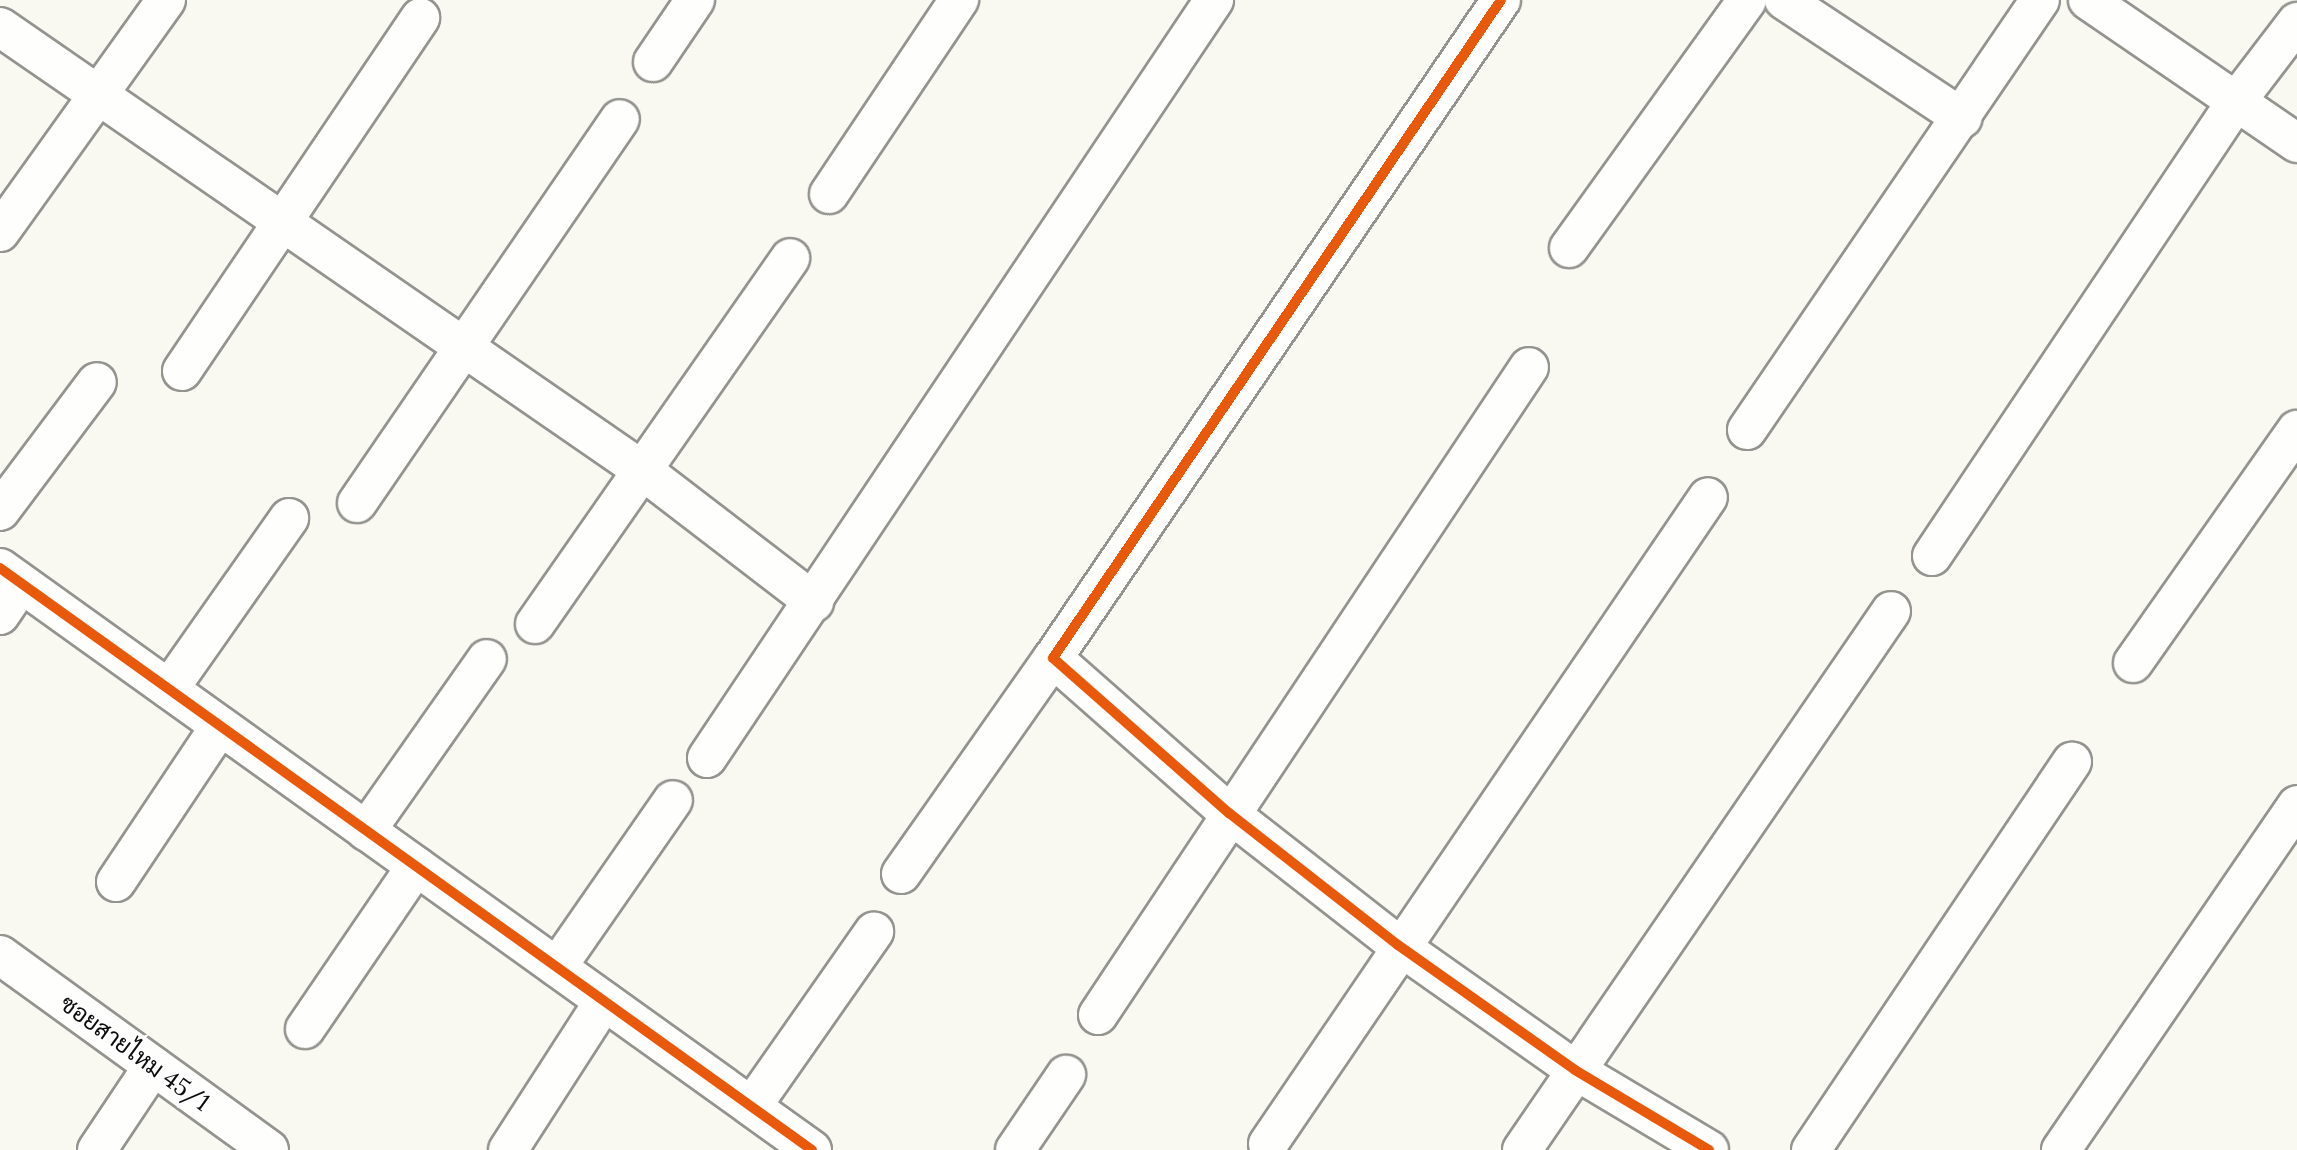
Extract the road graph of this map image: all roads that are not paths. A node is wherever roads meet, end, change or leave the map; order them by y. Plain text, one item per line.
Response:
1 (166, 0) edge
2 (695, 0) edge
3 (959, 0) edge
4 (1214, 0) edge
5 (1501, 0) edge
6 (1747, 0) edge
7 (1784, 0) edge
8 (2040, 0) edge
9 (2088, 0) edge
10 (420, 18) dead end
11 (2297, 22) edge
12 (0, 27) edge
13 (653, 62) dead end
14 (97, 95) junction
15 (2235, 103) junction
16 (1962, 118) junction
17 (620, 119) dead end
18 (2297, 143) edge
19 (829, 194) dead end
20 (284, 221) junction
21 (0, 232) edge
22 (1569, 248) dead end
23 (790, 258) dead end
24 (462, 346) junction
25 (1529, 367) dead end
26 (182, 371) dead end
27 (97, 382) dead end
28 (1747, 430) dead end
29 (2297, 430) edge
30 (642, 470) junction
31 (1708, 497) dead end
32 (357, 503) dead end
33 (0, 510) edge
34 (289, 518) dead end
35 (1932, 556) dead end
36 (10, 576) edge
37 (814, 602) junction
38 (1891, 611) dead end
39 (0, 615) edge
40 (535, 624) dead end
41 (1053, 658) junction
42 (487, 659) dead end
43 (2133, 663) dead end
44 (169, 689) junction
45 (220, 726) junction
46 (707, 758) dead end
47 (2072, 762) dead end
48 (673, 800) dead end
49 (2297, 805) edge
50 (1228, 813) junction
51 (366, 831) junction
52 (416, 866) junction
53 (901, 874) dead end
54 (116, 882) dead end
55 (874, 932) dead end
56 (1398, 944) junction
57 (0, 955) edge
58 (557, 967) junction
59 (604, 1001) junction
60 (1098, 1015) dead end
61 (305, 1029) dead end
62 (153, 1066) junction
63 (1575, 1070) junction
64 (1066, 1075) dead end
65 (752, 1106) junction
66 (1268, 1144) dead end
67 (97, 1150) edge
68 (269, 1150) edge
69 (508, 1150) edge
70 (811, 1150) edge
71 (1015, 1150) edge
72 (1522, 1150) edge
73 (1709, 1150) edge
74 (1811, 1150) edge
75 (2061, 1150) edge

1 - 14 street
2 - 13 street
3 - 19 street
4 - 37 street
5 - 41 street
6 - 22 street
7 - 16 street
8 - 16 street
9 - 15 street
10 - 20 street
11 - 15 street
12 - 14 street
14 - 20 street
14 - 21 street
15 - 18 street
15 - 35 street
16 - 28 street
17 - 24 street
20 - 24 street
20 - 26 street
23 - 30 street
24 - 30 street
24 - 32 street
25 - 50 street
27 - 33 street
29 - 43 street
30 - 37 street
30 - 40 street
31 - 56 street
34 - 44 street
36 - 39 street
36 - 44 street
37 - 46 street
38 - 63 street
41 - 50 street
41 - 53 street
42 - 51 street
44 - 45 street
45 - 51 street
45 - 54 street
47 - 74 street
48 - 58 street
49 - 75 street
50 - 56 street
50 - 60 street
51 - 52 street
52 - 58 street
52 - 61 street
55 - 65 street
56 - 63 street
56 - 66 street
57 - 62 street, ซอยสายไหม 45/1
58 - 59 street
59 - 65 street
59 - 69 street
62 - 67 street
62 - 68 street, ซอยสายไหม 45/1
63 - 72 street
63 - 73 street
64 - 71 street
65 - 70 street

